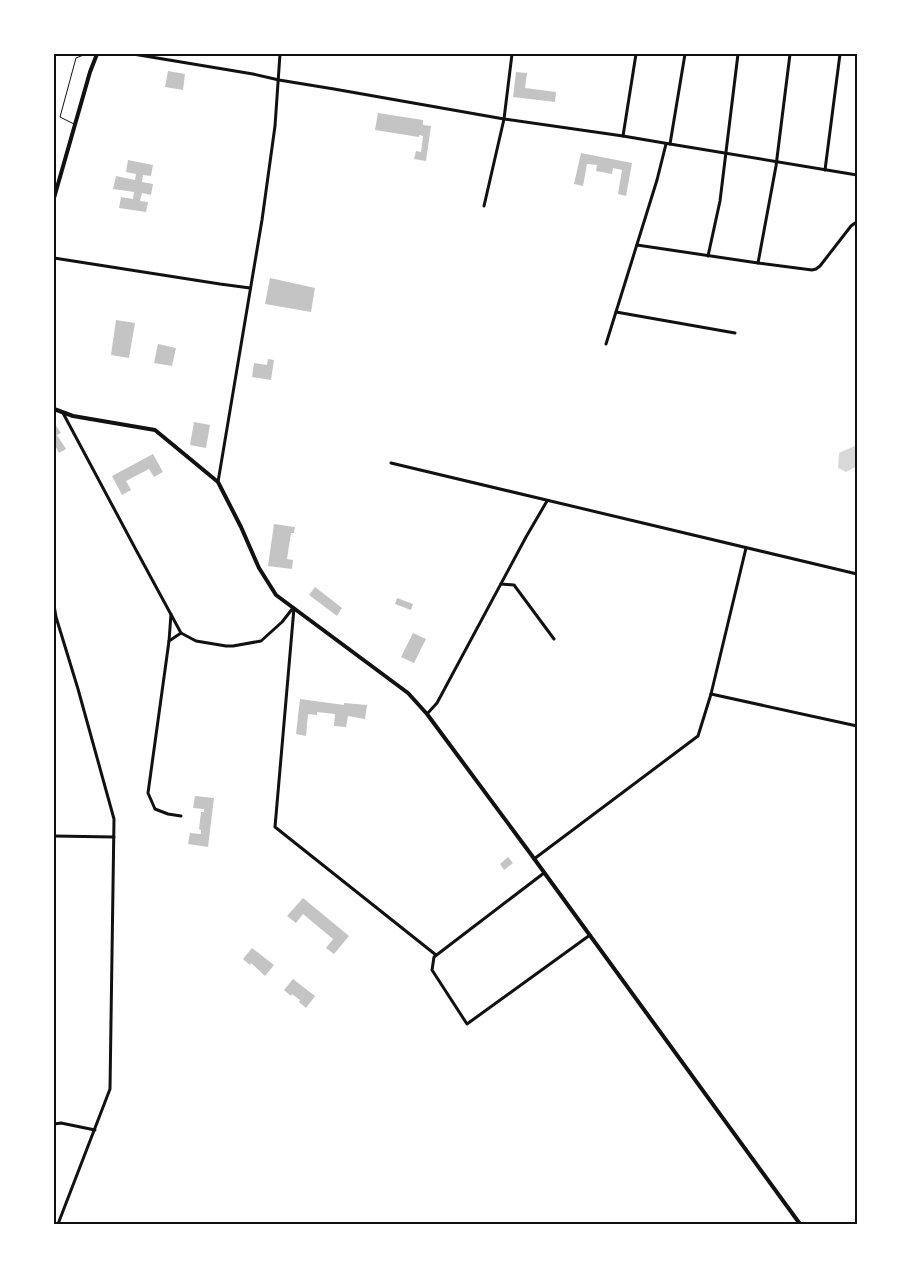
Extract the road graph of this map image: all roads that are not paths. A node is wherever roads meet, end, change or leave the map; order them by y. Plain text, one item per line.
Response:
1 (86, 54) edge
2 (97, 54) edge
3 (134, 54) edge
4 (280, 54) edge
5 (512, 54) edge
6 (636, 54) edge
7 (685, 54) edge
8 (738, 54) edge
9 (790, 54) edge
10 (840, 54) edge
11 (279, 80) junction
12 (504, 119) junction
13 (75, 124) junction
14 (623, 136) junction
15 (668, 144) junction
16 (724, 154) junction
17 (777, 161) junction
18 (825, 170) junction
19 (857, 175) edge
20 (54, 198) edge
21 (484, 206) dead end
22 (857, 222) edge
23 (637, 245) junction
24 (708, 256) junction
25 (54, 258) edge
26 (758, 263) junction
27 (250, 288) junction
28 (616, 312) junction
29 (735, 333) dead end
30 (606, 344) dead end
31 (54, 409) edge
32 (63, 412) junction
33 (391, 463) dead end
34 (218, 482) junction
35 (547, 501) junction
36 (746, 548) junction
37 (857, 574) edge
38 (501, 584) junction
39 (54, 605) edge
40 (294, 607) junction
41 (171, 614) junction
42 (55, 617) edge
43 (181, 633) junction
44 (554, 639) dead end
45 (168, 641) junction
46 (711, 694) junction
47 (427, 714) junction
48 (857, 726) edge
49 (181, 816) dead end
50 (54, 836) edge
51 (114, 837) junction
52 (534, 859) junction
53 (544, 873) junction
54 (590, 935) junction
55 (436, 955) junction
56 (54, 1124) edge
57 (94, 1130) junction
58 (58, 1224) edge
59 (800, 1224) edge

1 - 13 lane
2 - 13 street
3 - 11 street
4 - 11 street
5 - 12 street
6 - 14 street
7 - 15 street
8 - 16 street
9 - 17 street
10 - 18 street
11 - 12 street
11 - 27 street
12 - 14 street
12 - 21 street
13 - 20 street
14 - 15 street
15 - 16 street
15 - 23 street
16 - 17 street
16 - 24 street
17 - 18 street
17 - 26 street
18 - 19 street
22 - 26 street
23 - 24 street
23 - 28 street
24 - 26 street
25 - 27 street
27 - 34 street
28 - 29 street
28 - 30 street
31 - 32 street
32 - 34 street
32 - 41 street
33 - 35 street
34 - 40 street
35 - 36 street
35 - 38 street
36 - 37 street
36 - 46 street
38 - 44 street
38 - 47 street
39 - 42 street
40 - 43 street
40 - 47 street
40 - 55 street
41 - 43 street
41 - 45 street
42 - 51 street
43 - 45 street
45 - 49 street
46 - 48 street
46 - 52 street
47 - 52 street
50 - 51 street
51 - 57 street
52 - 53 street
53 - 54 street
53 - 55 street
54 - 55 street
54 - 59 street
56 - 57 street
57 - 58 street

